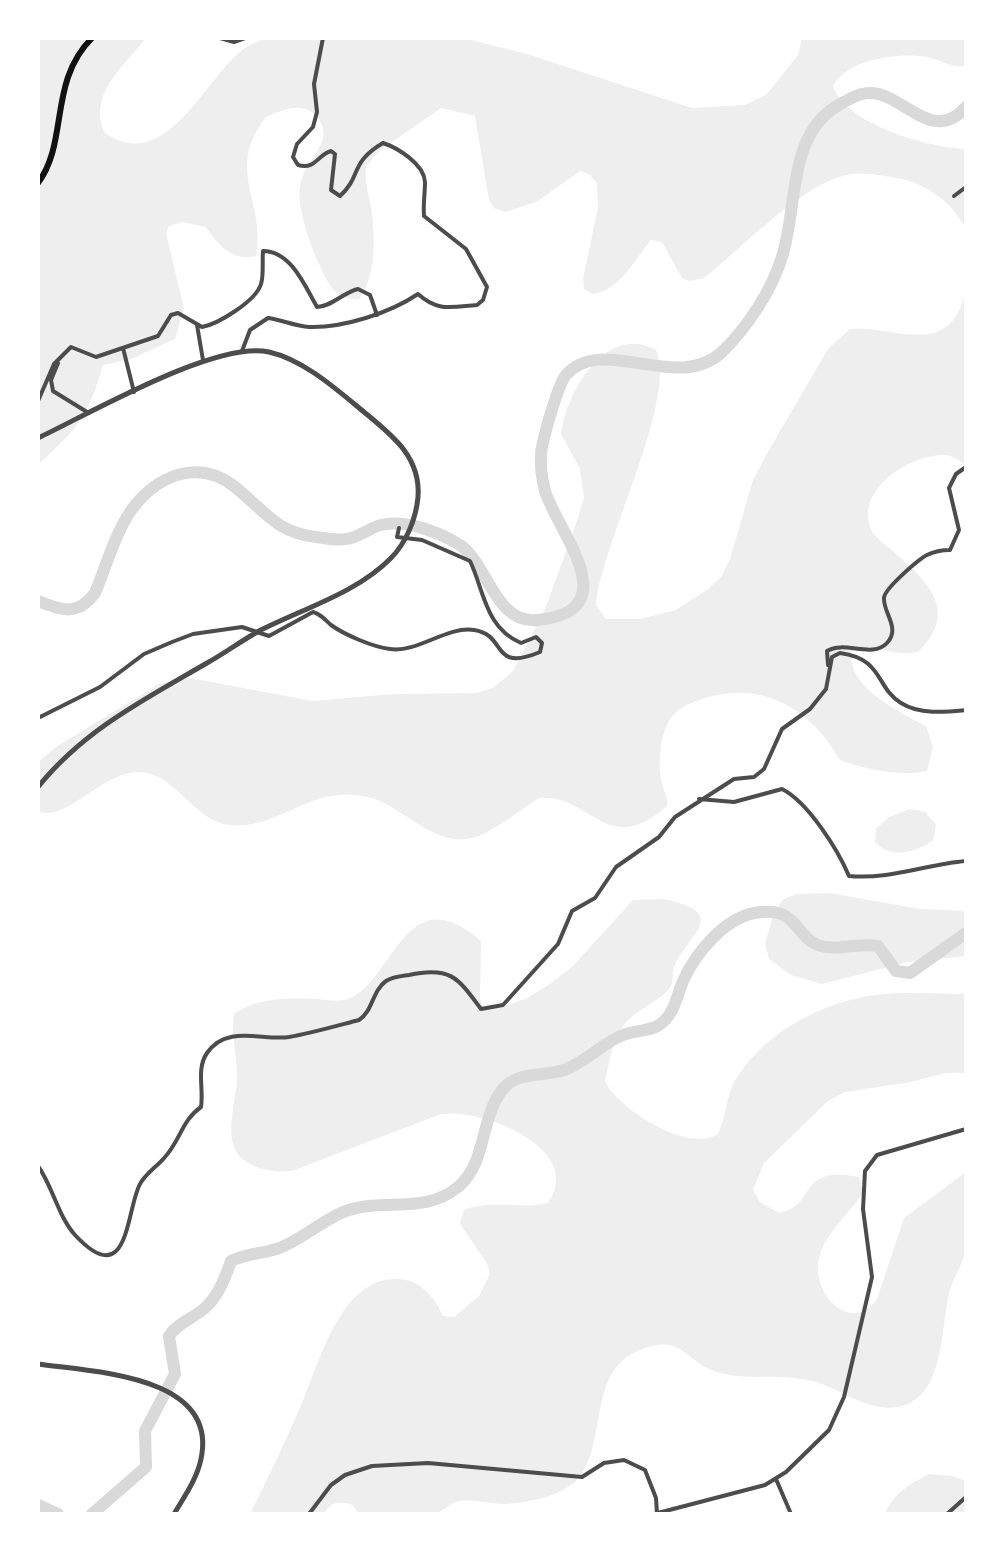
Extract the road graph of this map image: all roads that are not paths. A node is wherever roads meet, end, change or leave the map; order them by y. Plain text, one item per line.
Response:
1 (92, 38) edge
2 (220, 38) edge
3 (245, 38) edge
4 (323, 38) edge
5 (38, 183) edge
6 (966, 187) edge
7 (954, 196) dead end
8 (377, 315) junction
9 (197, 325) junction
10 (123, 348) junction
11 (242, 350) junction
12 (60, 359) junction
13 (203, 362) junction
14 (134, 393) junction
15 (38, 401) edge
16 (90, 414) junction
17 (38, 438) edge
18 (966, 467) edge
19 (399, 528) dead end
20 (256, 632) junction
21 (830, 670) junction
22 (966, 710) edge
23 (38, 718) edge
24 (38, 787) edge
25 (699, 800) junction
26 (966, 861) edge
27 (966, 1129) edge
28 (38, 1166) edge
29 (38, 1364) edge
30 (776, 1479) junction
31 (966, 1496) edge
32 (174, 1514) edge
33 (309, 1514) edge
34 (655, 1514) edge
35 (791, 1514) edge
36 (947, 1514) edge

1 - 5 main road
2 - 3 street
4 - 8 street
6 - 7 street
8 - 9 street
8 - 11 street
9 - 10 street
9 - 13 street
10 - 12 street
10 - 14 street
11 - 13 street
11 - 20 street
12 - 15 street
12 - 16 street
13 - 14 street
14 - 16 street
16 - 17 street
18 - 21 street
19 - 20 street
20 - 23 street
20 - 24 street
21 - 22 street
21 - 25 street
25 - 26 street
25 - 28 street
27 - 30 street
29 - 32 street
30 - 34 street
30 - 35 street
31 - 36 street
33 - 34 street

